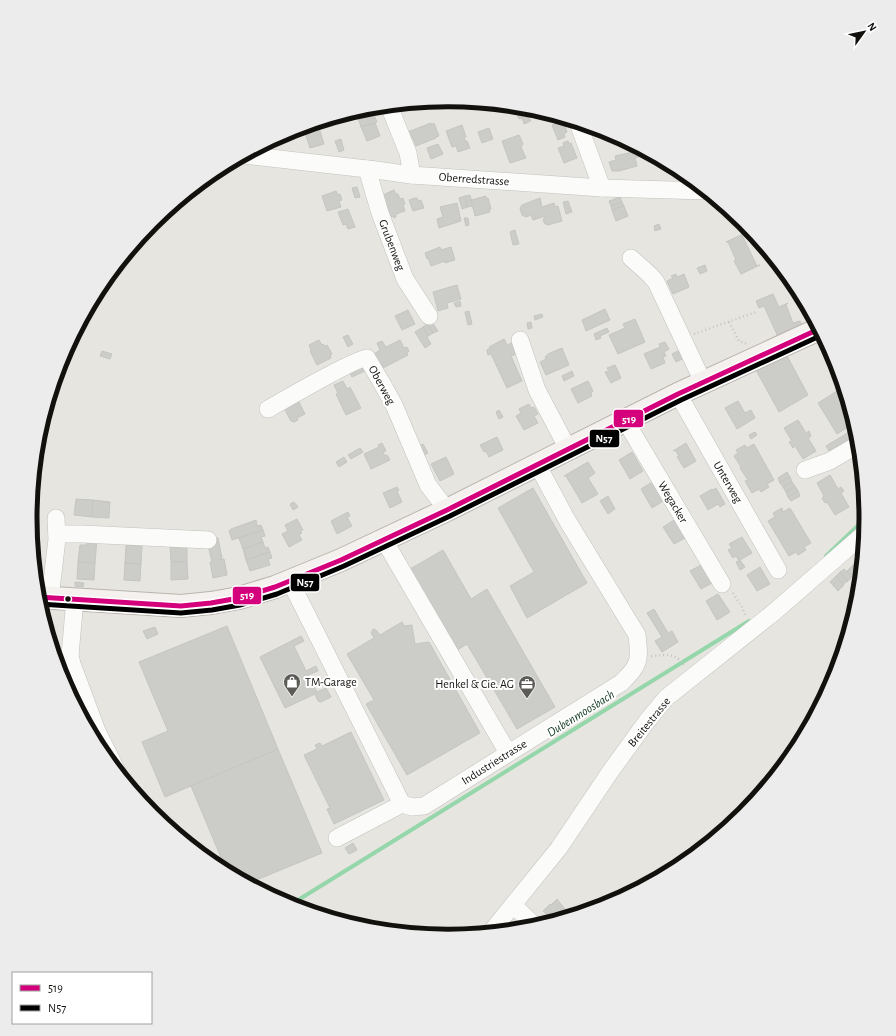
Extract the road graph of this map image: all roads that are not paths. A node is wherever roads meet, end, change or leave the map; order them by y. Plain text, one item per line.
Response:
1 (391, 111) edge
2 (580, 129) edge
3 (253, 156) edge
4 (367, 169) junction
5 (412, 175) junction
6 (602, 188) junction
7 (695, 190) edge
8 (631, 258) dead end
9 (429, 316) dead end
10 (814, 331) edge
11 (520, 340) dead end
12 (703, 382) junction
13 (678, 394) junction
14 (268, 408) dead end
15 (625, 420) junction
16 (853, 448) edge
17 (568, 449) junction
18 (537, 464) junction
19 (805, 470) dead end
20 (447, 510) junction
21 (56, 518) dead end
22 (57, 535) junction
23 (858, 538) edge
24 (208, 540) dead end
25 (384, 540) junction
26 (778, 570) dead end
27 (290, 581) junction
28 (722, 584) road end
29 (44, 595) edge
30 (44, 597) edge
31 (75, 599) junction
32 (70, 655) junction
33 (64, 665) edge
34 (98, 732) edge
35 (508, 753) junction
36 (402, 804) junction
37 (337, 838) dead end
38 (513, 905) junction
39 (529, 921) edge
40 (496, 926) edge

1 - 5 street
2 - 6 street
3 - 4 street, Oberredstrasse
4 - 5 street, Oberredstrasse
4 - 9 street, Grubenweg
5 - 6 street, Oberredstrasse
6 - 7 street, Oberredstrasse
8 - 12 street
10 - 12 main road
11 - 17 street
12 - 13 main road
13 - 15 main road
13 - 26 street, Unterweg
14 - 20 street, Oberweg
15 - 17 main road
15 - 28 street, Wegacker
16 - 19 street
17 - 18 main road
18 - 20 main road
18 - 35 street, Industriestrasse
20 - 25 main road
21 - 22 street
22 - 24 street
22 - 29 street
23 - 38 street, Breitestrasse
25 - 27 main road
25 - 35 street
27 - 31 main road
27 - 36 street
30 - 31 main road
31 - 32 street
32 - 33 street
32 - 34 street
35 - 36 street, Industriestrasse
36 - 37 street
38 - 39 street
38 - 40 street, Breitestrasse

